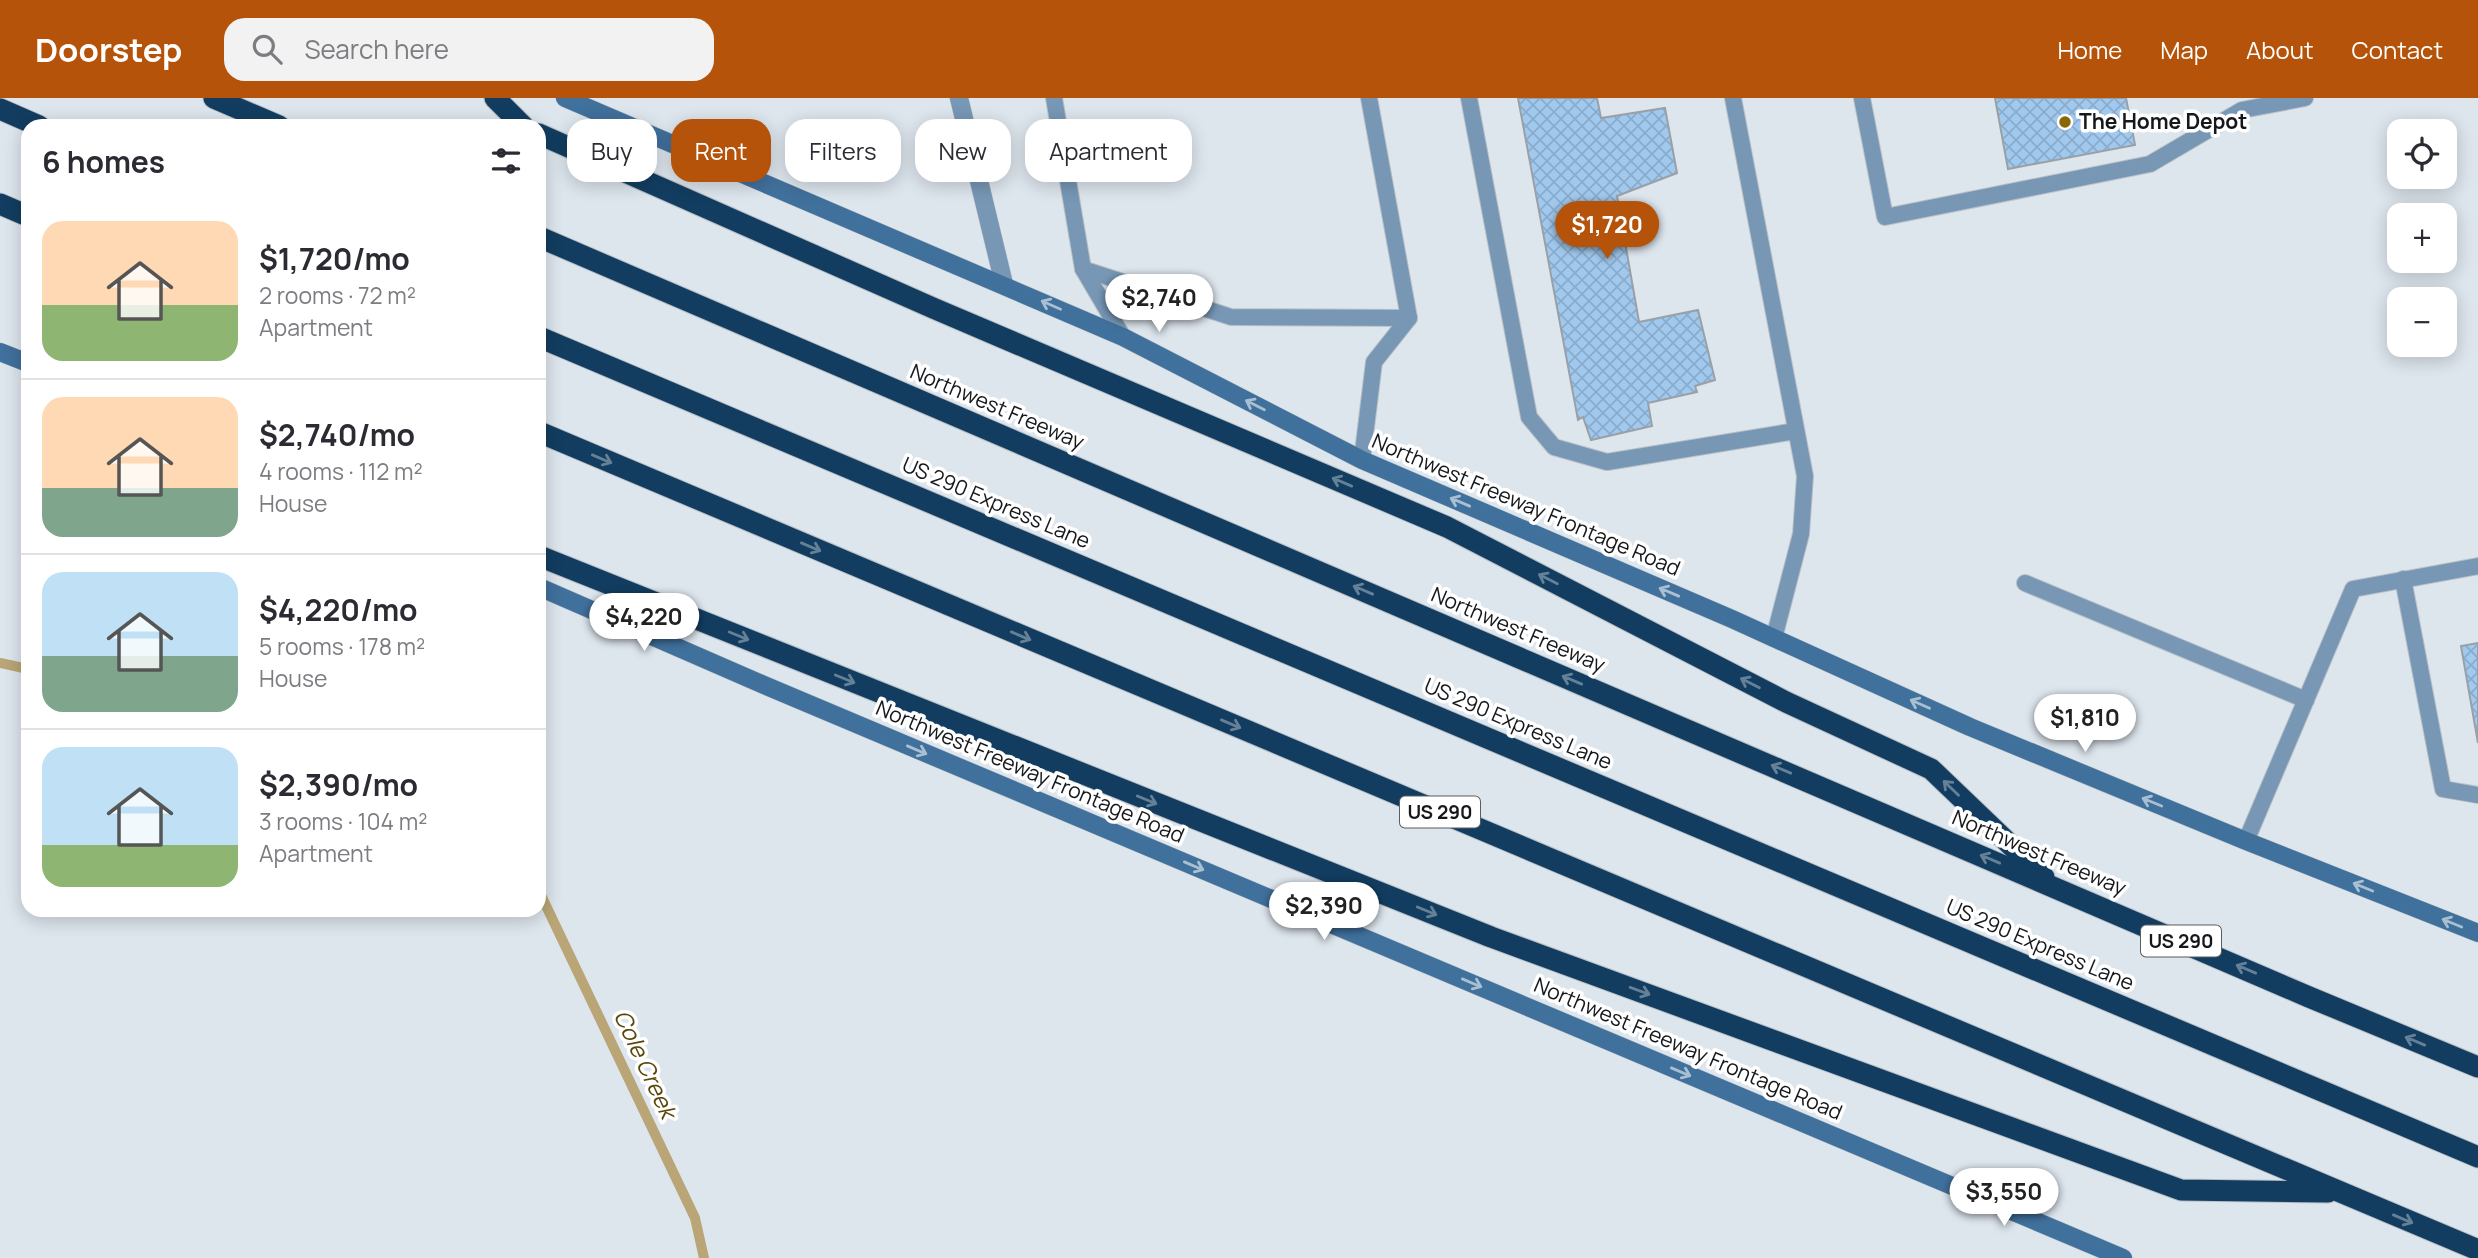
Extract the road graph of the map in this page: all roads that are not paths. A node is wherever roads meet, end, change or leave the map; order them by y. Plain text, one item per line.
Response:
1 (214, 98) edge
2 (495, 98) edge
3 (565, 98) edge
4 (959, 98) edge
5 (1054, 98) edge
6 (1369, 98) edge
7 (1469, 98) edge
8 (1733, 98) edge
9 (1862, 98) edge
10 (2305, 98) edge
11 (0, 109) edge
12 (24, 119) edge
13 (263, 119) edge
14 (516, 119) edge
15 (546, 137) edge
16 (0, 204) edge
17 (21, 213) edge
18 (546, 240) edge
19 (1083, 269) junction
20 (1004, 284) junction
21 (1409, 318) junction
22 (1123, 337) junction
23 (546, 340) edge
24 (0, 352) edge
25 (21, 360) edge
26 (1796, 431) junction
27 (546, 435) edge
28 (1362, 460) junction
29 (546, 559) edge
30 (2478, 566) edge
31 (2403, 579) junction
32 (2025, 583) dead end
33 (546, 590) edge
34 (1774, 638) junction
35 (2306, 700) junction
36 (2478, 796) edge
37 (2246, 841) junction
38 (2053, 886) junction
39 (2478, 933) edge
40 (2478, 1067) edge
41 (2478, 1157) edge
42 (2340, 1193) junction
43 (2478, 1251) edge
44 (2123, 1258) edge

1 - 13 highway
2 - 14 highway
3 - 20 main road, Northwest Freeway Frontage Road
4 - 20 street
5 - 19 lane
6 - 21 lane
7 - 26 lane
8 - 26 lane
9 - 10 lane
11 - 12 highway
38 -> 15 highway
16 - 17 highway
38 -> 18 highway, Northwest Freeway / US 290
19 - 21 lane
19 - 22 lane
22 -> 20 main road, Northwest Freeway Frontage Road
21 - 28 lane
28 -> 22 main road, Northwest Freeway Frontage Road
23 - 41 highway, US 290 Express Lane
24 - 25 main road
26 - 34 lane
27 -> 42 highway, US 290
34 -> 28 main road, Northwest Freeway Frontage Road
29 -> 42 highway
30 - 31 lane
31 - 35 lane
31 - 36 lane
32 - 35 lane
33 -> 44 main road, Northwest Freeway Frontage Road
37 -> 34 main road, Northwest Freeway Frontage Road
35 - 37 lane
39 -> 37 main road, Northwest Freeway Frontage Road
40 -> 38 highway, Northwest Freeway / US 290
42 -> 43 highway, US 290

